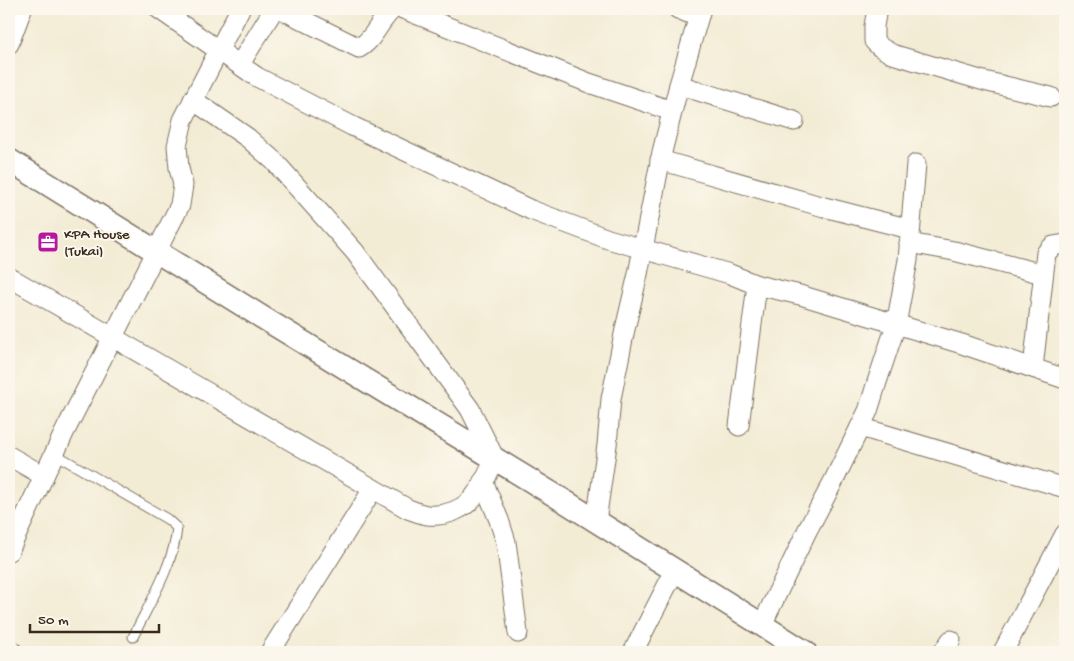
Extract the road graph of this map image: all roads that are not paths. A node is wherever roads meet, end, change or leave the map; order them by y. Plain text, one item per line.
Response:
1 (22, 9) edge
2 (159, 9) edge
3 (240, 9) edge
4 (274, 9) edge
5 (281, 9) edge
6 (393, 9) edge
7 (404, 9) edge
8 (678, 9) edge
9 (877, 9) edge
10 (699, 13) edge
11 (9, 44) edge
12 (220, 50) junction
13 (240, 64) junction
14 (679, 85) junction
15 (1051, 97) dead end
16 (193, 100) junction
17 (672, 111) junction
18 (794, 121) dead end
19 (9, 160) edge
20 (660, 160) junction
21 (916, 164) dead end
22 (910, 236) junction
23 (1065, 244) edge
24 (642, 248) junction
25 (157, 252) junction
26 (1044, 274) junction
27 (9, 277) edge
28 (757, 285) junction
29 (896, 325) junction
30 (114, 337) junction
31 (1033, 368) junction
32 (1065, 379) edge
33 (739, 426) dead end
34 (860, 427) junction
35 (55, 454) junction
36 (9, 456) edge
37 (495, 459) junction
38 (44, 476) junction
39 (483, 481) junction
40 (1065, 488) edge
41 (373, 489) junction
42 (596, 521) junction
43 (1065, 534) edge
44 (9, 551) edge
45 (675, 570) junction
46 (762, 625) junction
47 (518, 633) dead end
48 (133, 637) dead end
49 (9, 650) edge
50 (13, 652) edge
51 (270, 652) edge
52 (633, 652) edge
53 (805, 652) edge
54 (1003, 652) edge

1 - 11 street
2 - 12 street
3 - 12 street
4 - 13 street
5 - 6 street
7 - 17 street
8 - 10 street
9 - 15 street
10 - 14 street
12 - 13 street
12 - 16 street
13 - 24 street
14 - 17 street
14 - 18 street
16 - 25 street
16 - 37 street
17 - 20 street
19 - 25 street
20 - 22 street
20 - 24 street
21 - 22 street
22 - 26 street
22 - 29 street
23 - 26 street
24 - 28 street
24 - 42 street
25 - 30 street
25 - 37 street
26 - 31 street
27 - 30 street
28 - 29 street
28 - 33 street
29 - 31 street
29 - 34 street
30 - 35 street
30 - 41 street
31 - 32 street
34 - 40 street
34 - 46 street
35 - 38 street
35 - 48 lane
36 - 38 street
37 - 39 street
37 - 42 street
38 - 44 street
39 - 41 street
39 - 47 street
41 - 51 street
42 - 45 street
43 - 54 street
45 - 46 street
45 - 52 street
46 - 53 street
49 - 50 street

